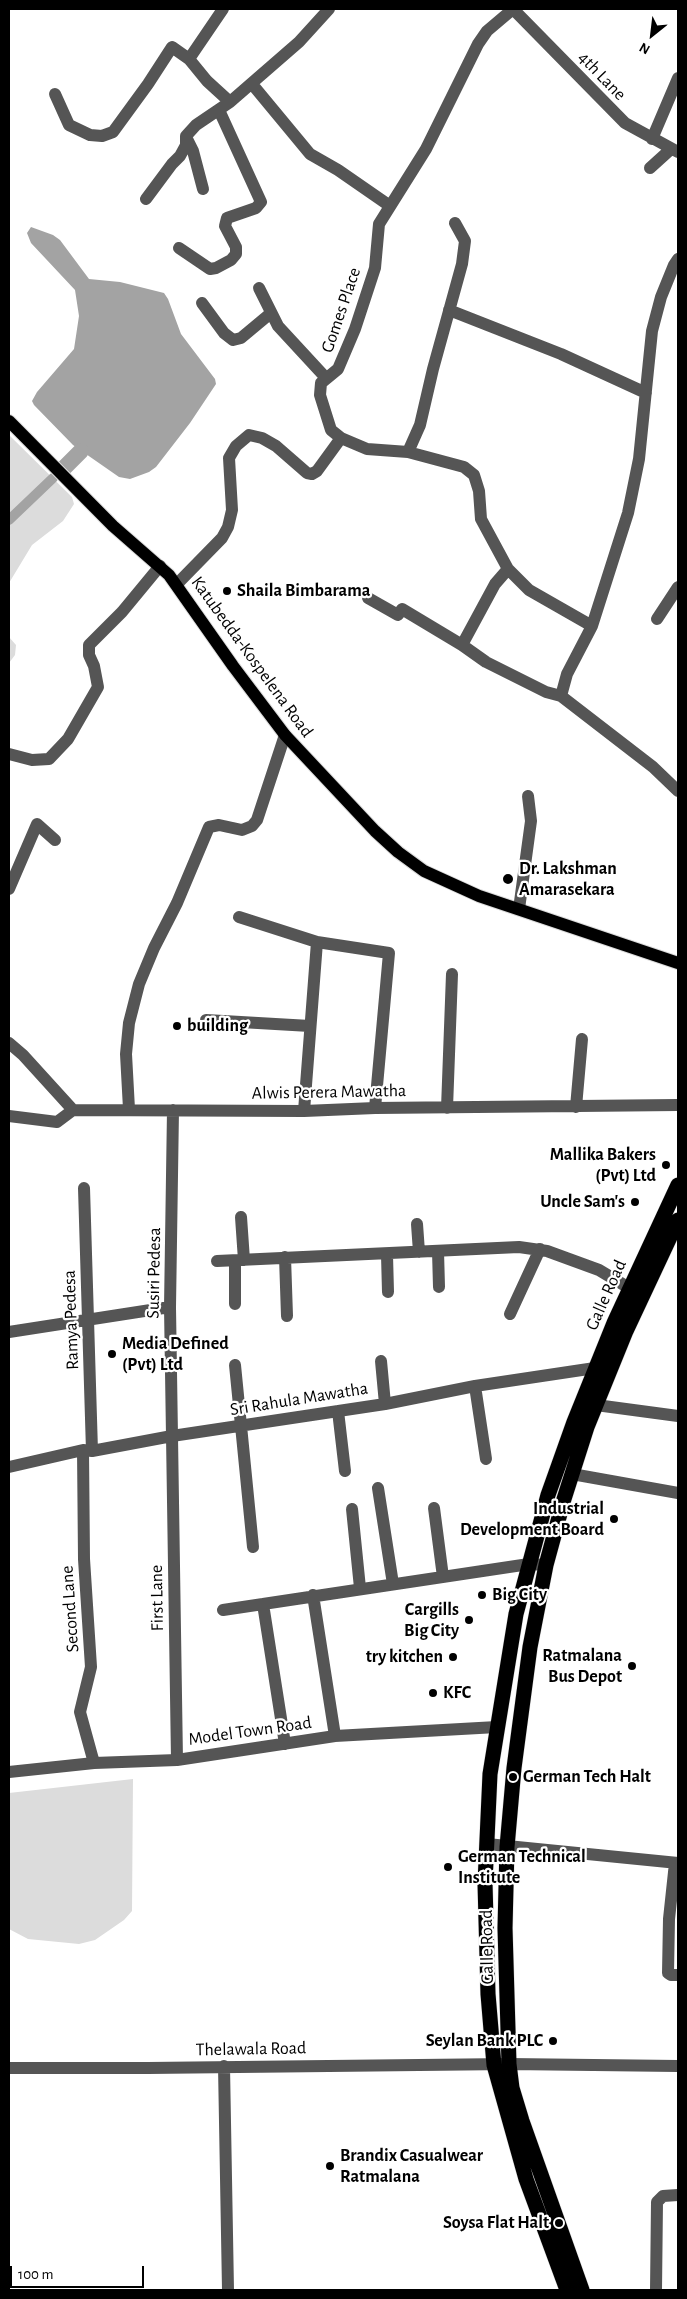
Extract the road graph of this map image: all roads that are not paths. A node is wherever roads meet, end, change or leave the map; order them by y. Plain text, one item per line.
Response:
1 (223, 9) edge
2 (329, 9) edge
3 (513, 9) edge
4 (189, 59) junction
5 (678, 78) edge
6 (252, 84) junction
7 (54, 94) dead end
8 (230, 102) junction
9 (219, 110) junction
10 (186, 136) junction
11 (652, 139) junction
12 (675, 150) edge
13 (650, 168) dead end
14 (203, 189) dead end
15 (146, 199) dead end
16 (390, 206) junction
17 (455, 223) dead end
18 (179, 248) dead end
19 (678, 259) edge
20 (259, 288) dead end
21 (202, 303) dead end
22 (448, 310) junction
23 (272, 313) junction
24 (326, 378) junction
25 (646, 393) junction
26 (9, 421) edge
27 (341, 438) junction
28 (408, 452) junction
29 (160, 566) junction
30 (508, 569) junction
31 (177, 584) junction
32 (678, 587) edge
33 (368, 598) dead end
34 (657, 619) dead end
35 (592, 626) junction
36 (462, 645) junction
37 (561, 696) junction
38 (285, 735) junction
39 (9, 754) edge
40 (678, 792) edge
41 (528, 796) dead end
42 (55, 840) dead end
43 (9, 889) edge
44 (519, 909) junction
45 (239, 917) dead end
46 (317, 942) junction
47 (678, 964) edge
48 (452, 974) dead end
49 (206, 1020) dead end
50 (310, 1026) junction
51 (582, 1039) dead end
52 (9, 1043) edge
53 (678, 1105) edge
54 (576, 1107) junction
55 (375, 1108) junction
56 (447, 1108) junction
57 (129, 1109) junction
58 (73, 1110) junction
59 (173, 1110) junction
60 (304, 1112) junction
61 (9, 1116) edge
62 (678, 1185) edge
63 (84, 1188) dead end
64 (241, 1217) dead end
65 (678, 1220) edge
66 (417, 1224) dead end
67 (656, 1231) junction
68 (674, 1239) edge
69 (540, 1250) junction
70 (438, 1251) junction
71 (420, 1252) junction
72 (386, 1255) junction
73 (286, 1257) junction
74 (240, 1260) junction
75 (217, 1261) dead end
76 (439, 1287) dead end
77 (629, 1288) junction
78 (388, 1292) dead end
79 (235, 1304) dead end
80 (170, 1307) junction
81 (510, 1314) dead end
82 (288, 1316) dead end
83 (89, 1321) junction
84 (9, 1332) edge
85 (381, 1361) dead end
86 (235, 1365) dead end
87 (595, 1368) junction
88 (475, 1386) junction
89 (385, 1404) junction
90 (596, 1405) junction
91 (338, 1411) junction
92 (678, 1416) edge
93 (242, 1426) junction
94 (172, 1436) junction
95 (87, 1451) junction
96 (486, 1459) dead end
97 (9, 1467) edge
98 (345, 1471) dead end
99 (572, 1474) junction
100 (378, 1488) dead end
101 (678, 1493) edge
102 (434, 1508) dead end
103 (352, 1509) dead end
104 (252, 1547) dead end
105 (529, 1564) junction
106 (546, 1565) junction
107 (443, 1577) junction
108 (393, 1584) junction
109 (360, 1588) junction
110 (313, 1595) junction
111 (263, 1604) junction
112 (223, 1610) dead end
113 (497, 1727) junction
114 (335, 1736) junction
115 (285, 1744) junction
116 (177, 1760) junction
117 (94, 1763) junction
118 (9, 1772) edge
119 (487, 1844) junction
120 (507, 1847) junction
121 (677, 1863) edge
122 (674, 1919) edge
123 (678, 1975) edge
124 (502, 2065) junction
125 (224, 2066) junction
126 (678, 2066) edge
127 (9, 2068) edge
128 (678, 2195) edge
129 (228, 2290) edge
130 (567, 2290) edge
131 (582, 2290) edge
132 (656, 2290) edge

1 - 4 street
2 - 6 street
3 - 11 street, 4th Lane
3 - 16 street, Gomes Place
4 - 7 street
4 - 8 street
5 - 11 street
6 - 8 street
6 - 16 street
8 - 9 street
9 - 10 street
9 - 18 street
10 - 14 street
10 - 15 street
11 - 12 street, 4th Lane
12 - 13 street
16 - 24 street, Gomes Place
17 - 22 street
19 - 25 street
20 - 23 street
21 - 23 street
22 - 25 street
22 - 28 street
23 - 24 street
24 - 27 street, Gomes Place
25 - 35 street
26 - 29 main road, Katubedda-Kospelena Road
27 - 28 street
27 - 31 street
28 - 30 street
29 - 31 main road, Katubedda-Kospelena Road
29 - 39 street
30 - 35 street
30 - 36 street
31 - 38 main road, Katubedda-Kospelena Road
32 - 34 street
33 - 36 street
35 - 37 street
36 - 37 street
37 - 40 street
38 - 44 main road, Katubedda-Kospelena Road
38 - 57 street
41 - 44 street
42 - 43 street
44 - 47 main road, Katubedda-Kospelena Road
45 - 46 street
46 - 50 street
46 - 55 street
48 - 56 street
49 - 50 street
50 - 60 street
51 - 54 street
52 - 58 street
53 - 54 street, Alwis Perera Mawatha
54 - 56 street, Alwis Perera Mawatha
55 - 56 street, Alwis Perera Mawatha
55 - 60 street, Alwis Perera Mawatha
57 - 58 street, Alwis Perera Mawatha
57 - 59 street, Alwis Perera Mawatha
58 - 61 street
59 - 60 street, Alwis Perera Mawatha
59 - 80 street, Susiri Pedesa
62 - 67 highway, Galle Road
63 - 83 street, Ramya Pedesa
64 - 74 street
65 - 68 highway, Galle Road
66 - 71 street
67 - 68 street
67 - 77 highway, Galle Road
68 - 90 highway, Galle Road
69 - 70 street
69 - 77 street
69 - 81 street
70 - 71 street
70 - 76 street
71 - 72 street
72 - 73 street
72 - 78 street
73 - 74 street
73 - 82 street
74 - 75 street
74 - 79 street
77 - 87 highway, Galle Road
80 - 83 street
80 - 94 street, Susiri Pedesa
83 - 84 street
83 - 95 street, Ramya Pedesa
85 - 89 street
86 - 93 street
87 - 88 street, Sri Rahula Mawatha
87 - 105 highway, Galle Road
88 - 89 street, Sri Rahula Mawatha
88 - 96 street
89 - 91 street, Sri Rahula Mawatha
90 - 92 street
90 - 99 highway, Galle Road
91 - 93 street, Sri Rahula Mawatha
91 - 98 street
93 - 94 street, Sri Rahula Mawatha
93 - 104 street
94 - 95 street, Sri Rahula Mawatha
94 - 116 street, First Lane
95 - 97 street, Sri Rahula Mawatha
95 - 117 street, Second Lane
99 - 101 street
99 - 106 highway, Galle Road
100 - 108 street
102 - 107 street
103 - 109 street
105 - 106 street
105 - 107 street
105 - 113 highway, Galle Road
106 - 120 highway, Galle Road
107 - 108 street
108 - 109 street
109 - 110 street
110 - 111 street
110 - 114 street
111 - 112 street
111 - 115 street
113 - 114 street, Model Town Road
113 - 119 highway, Galle Road
114 - 115 street, Model Town Road
115 - 116 street, Model Town Road
116 - 117 street, Model Town Road
117 - 118 street, Model Town Road
119 - 120 street
119 - 124 highway, Galle Road
120 - 121 street
120 - 124 highway, Galle Road
121 - 122 street
122 - 123 street
124 - 125 street, Thelawala Road
124 - 126 street, Thelawala Road
124 - 130 highway, Galle Road
124 - 131 highway, Galle Road
125 - 127 street, Thelawala Road
125 - 129 street
128 - 132 street

